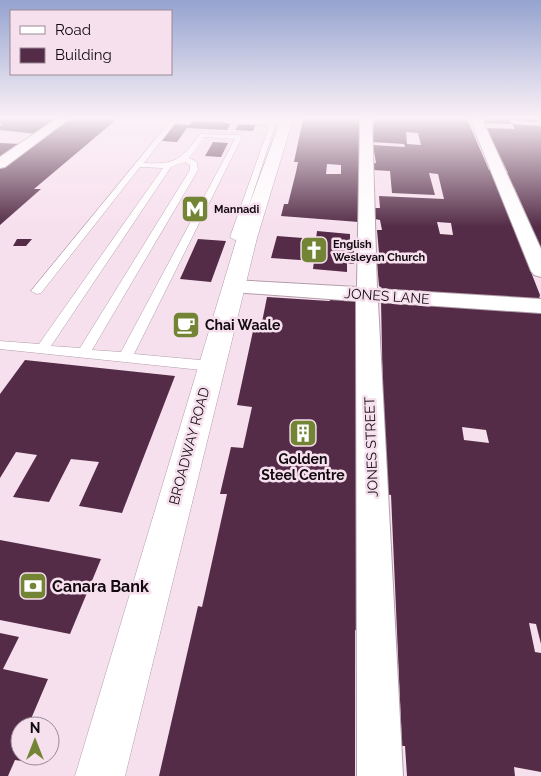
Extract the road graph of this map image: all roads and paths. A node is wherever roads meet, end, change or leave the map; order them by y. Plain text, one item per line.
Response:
1 (12, 155) edge
2 (147, 155) edge
3 (188, 155) edge
4 (230, 155) edge
5 (262, 155) edge
6 (274, 155) edge
7 (366, 155) edge
8 (491, 155) edge
9 (185, 159) junction
10 (0, 164) edge
11 (139, 165) junction
12 (168, 167) junction
13 (235, 237) dead end
14 (541, 271) edge
15 (233, 286) junction
16 (37, 292) dead end
17 (367, 295) junction
18 (541, 306) edge
19 (0, 345) edge
20 (42, 349) junction
21 (84, 354) junction
22 (125, 358) junction
23 (211, 366) junction
24 (100, 776) edge
25 (380, 776) edge

1 - 10 street
2 - 11 lane
3 - 9 lane
4 - 22 lane
5 - 13 lane
6 - 15 main road, BROADWAY ROAD
7 - 17 street, JONES STREET
8 - 14 street
9 - 12 lane
9 - 21 lane
11 - 12 lane
11 - 16 lane
12 - 20 lane
15 - 17 street, JONES LANE
15 - 23 main road, BROADWAY ROAD
17 - 18 street, JONES LANE
17 - 25 street, JONES STREET
19 - 20 lane
20 - 21 lane
21 - 22 lane
22 - 23 lane
23 - 24 main road, BROADWAY ROAD

